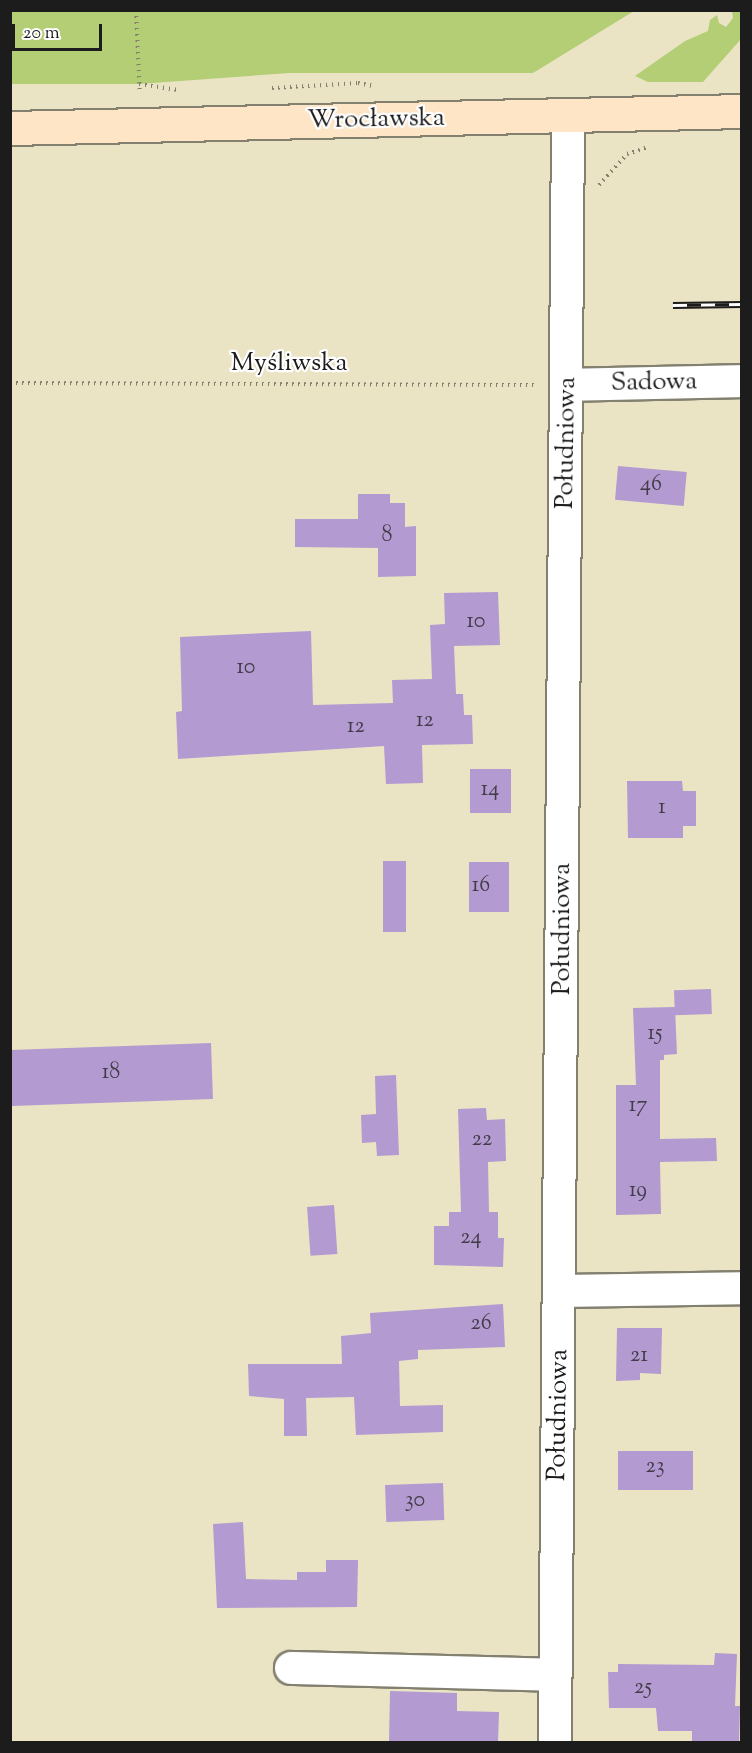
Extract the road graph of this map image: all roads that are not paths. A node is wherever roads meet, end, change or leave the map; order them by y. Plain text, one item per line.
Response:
1 (741, 111) edge
2 (568, 124) junction
3 (10, 128) edge
4 (741, 381) edge
5 (567, 385) junction
6 (741, 1288) edge
7 (560, 1291) junction
8 (291, 1668) dead end
9 (555, 1675) junction
10 (555, 1743) edge

1 - 2 main road, Wrocławska
2 - 3 main road, Wrocławska
2 - 5 street, Południowa
4 - 5 street, Sadowa
5 - 7 street, Południowa
6 - 7 street
7 - 9 street, Południowa
8 - 9 street
9 - 10 street, Południowa

